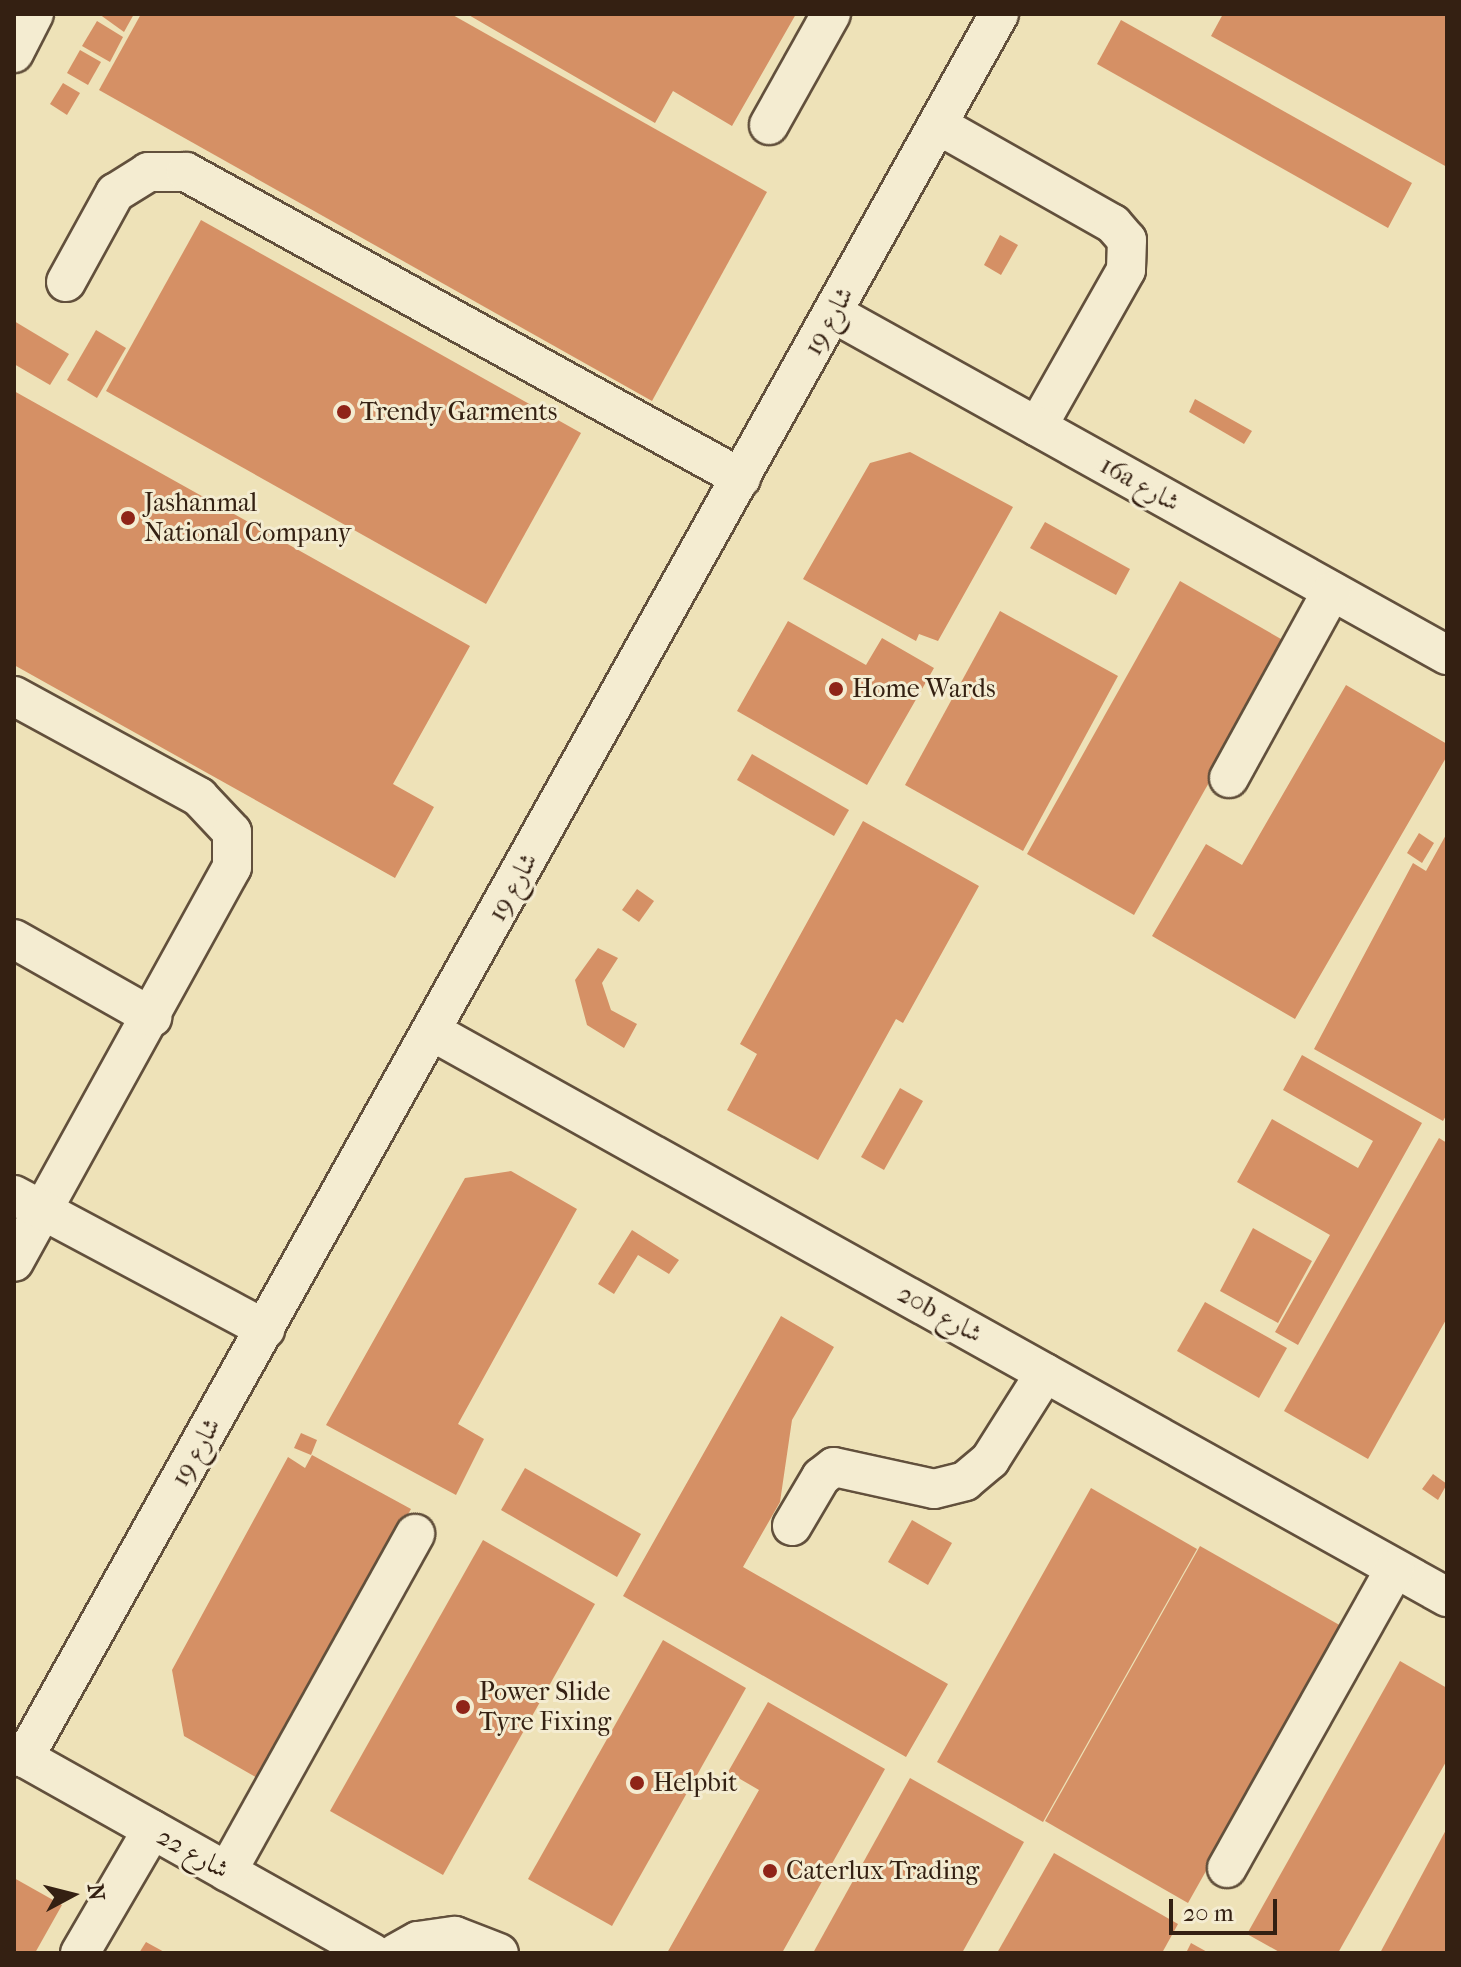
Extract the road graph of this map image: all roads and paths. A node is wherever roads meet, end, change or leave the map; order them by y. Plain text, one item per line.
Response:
1 (34, 14) edge
2 (831, 14) edge
3 (999, 14) edge
4 (14, 53) edge
5 (769, 125) dead end
6 (938, 125) junction
7 (66, 282) dead end
8 (833, 313) junction
9 (1037, 427) junction
10 (741, 478) junction
11 (1332, 591) junction
12 (1447, 655) edge
13 (14, 696) edge
14 (1229, 778) dead end
15 (14, 939) edge
16 (152, 1017) junction
17 (433, 1032) junction
18 (29, 1204) edge
19 (14, 1262) edge
20 (265, 1329) junction
21 (1045, 1373) junction
22 (792, 1526) dead end
23 (415, 1534) dead end
24 (1395, 1569) junction
25 (1447, 1597) edge
26 (19, 1755) edge
27 (152, 1830) junction
28 (1227, 1868) dead end
29 (227, 1872) junction
30 (80, 1953) edge
31 (372, 1953) edge
32 (396, 1953) edge
33 (499, 1953) edge

1 - 4 street
2 - 5 street
3 - 6 street, شارع 19
6 - 8 street, شارع 19
6 - 9 street
7 - 10 street
8 - 9 street, 16a شارع
8 - 10 street, شارع 19
9 - 11 street, 16a شارع
10 - 17 street, شارع 19
11 - 12 street, 16a شارع
11 - 14 street
13 - 16 street
15 - 16 street
16 - 18 street
17 - 20 street, شارع 19
17 - 21 street, 20b شارع
18 - 19 street
18 - 20 street
20 - 26 street, شارع 19
21 - 22 street
21 - 24 street, 20b شارع
23 - 29 street
24 - 25 street, 20b شارع
24 - 28 street
26 - 27 street, شارع 22
27 - 29 street, شارع 22
27 - 30 street
29 - 31 street, شارع 22
32 - 33 street

